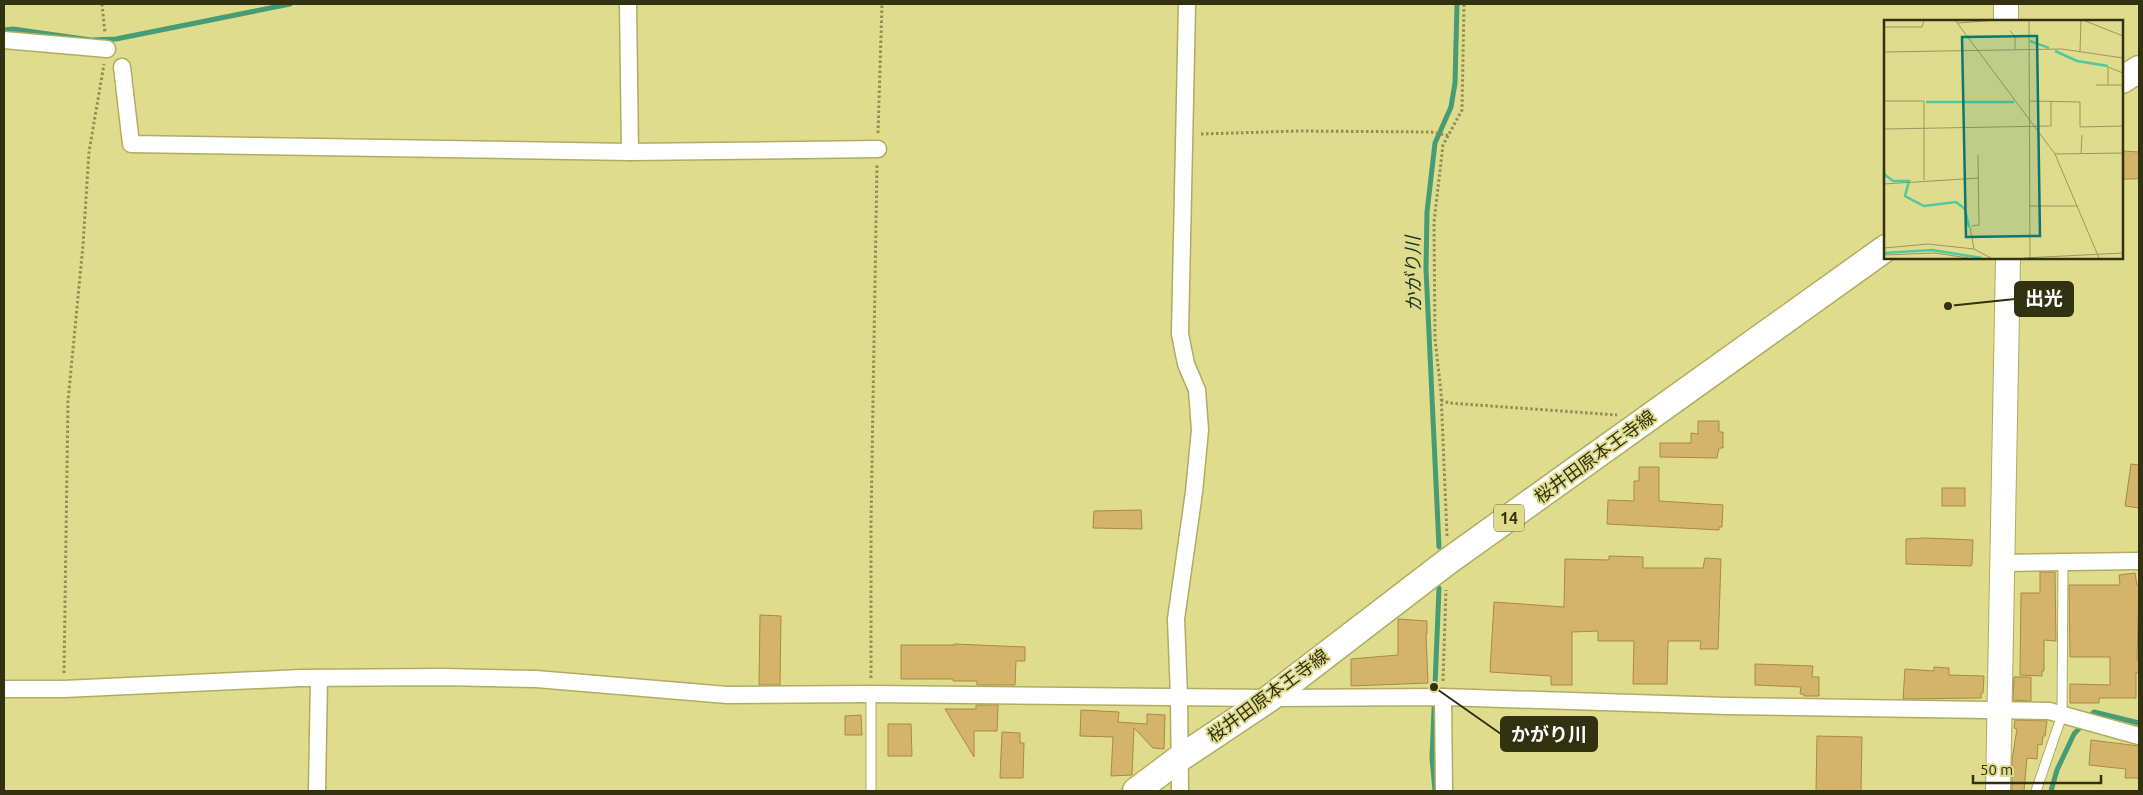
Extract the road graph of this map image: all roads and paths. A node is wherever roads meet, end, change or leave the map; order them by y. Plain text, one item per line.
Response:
1 (102, 4) edge
2 (628, 4) edge
3 (882, 4) edge
4 (1187, 4) edge
5 (1464, 4) edge
6 (2006, 4) edge
7 (2006, 20) edge
8 (105, 31) dead end
9 (4, 40) edge
10 (106, 49) joint
11 (122, 66) dead end
12 (2139, 68) edge
13 (2123, 79) edge
14 (1450, 136) junction
15 (1185, 141) junction
16 (878, 149) junction
17 (630, 152) junction
18 (1884, 249) edge
19 (2008, 259) edge
20 (1441, 400) junction
21 (1650, 418) junction
22 (2139, 561) edge
23 (1447, 562) junction
24 (2063, 562) junction
25 (2003, 563) junction
26 (319, 678) junction
27 (4, 689) edge
28 (64, 689) junction
29 (871, 694) junction
30 (1179, 696) junction
31 (1443, 697) junction
32 (1270, 698) junction
33 (2000, 710) junction
34 (2062, 715) junction
35 (2139, 736) edge
36 (1180, 758) junction
37 (317, 791) edge
38 (871, 791) edge
39 (1136, 791) edge
40 (1180, 791) edge
41 (1444, 791) edge
42 (1998, 791) edge
43 (2036, 791) edge

1 - 8 path
2 - 17 street
3 - 16 path
4 - 15 street
5 - 14 path
6 - 7 street
9 - 10 street
10 - 28 path
11 - 17 street
12 - 13 main road
14 - 15 path
14 - 20 path
15 - 30 street
16 - 17 street
16 - 29 path
18 - 21 main road, 桜井田原本王寺線 / 14
19 - 25 street
20 - 21 path
20 - 23 path
21 - 23 main road, 桜井田原本王寺線 / 14
22 - 24 street
23 - 31 path
23 - 32 main road, 桜井田原本王寺線 / 14
24 - 25 street
24 - 34 lane
25 - 33 street
26 - 28 street
26 - 29 street
26 - 37 street
27 - 28 street
29 - 30 street
29 - 38 lane
30 - 32 street
30 - 36 street
31 - 32 street
31 - 33 street
31 - 41 street
32 - 36 main road, 桜井田原本王寺線 / 14
33 - 34 street
33 - 42 street
34 - 35 street
34 - 43 lane
36 - 39 main road, 桜井田原本王寺線 / 14
36 - 40 street

